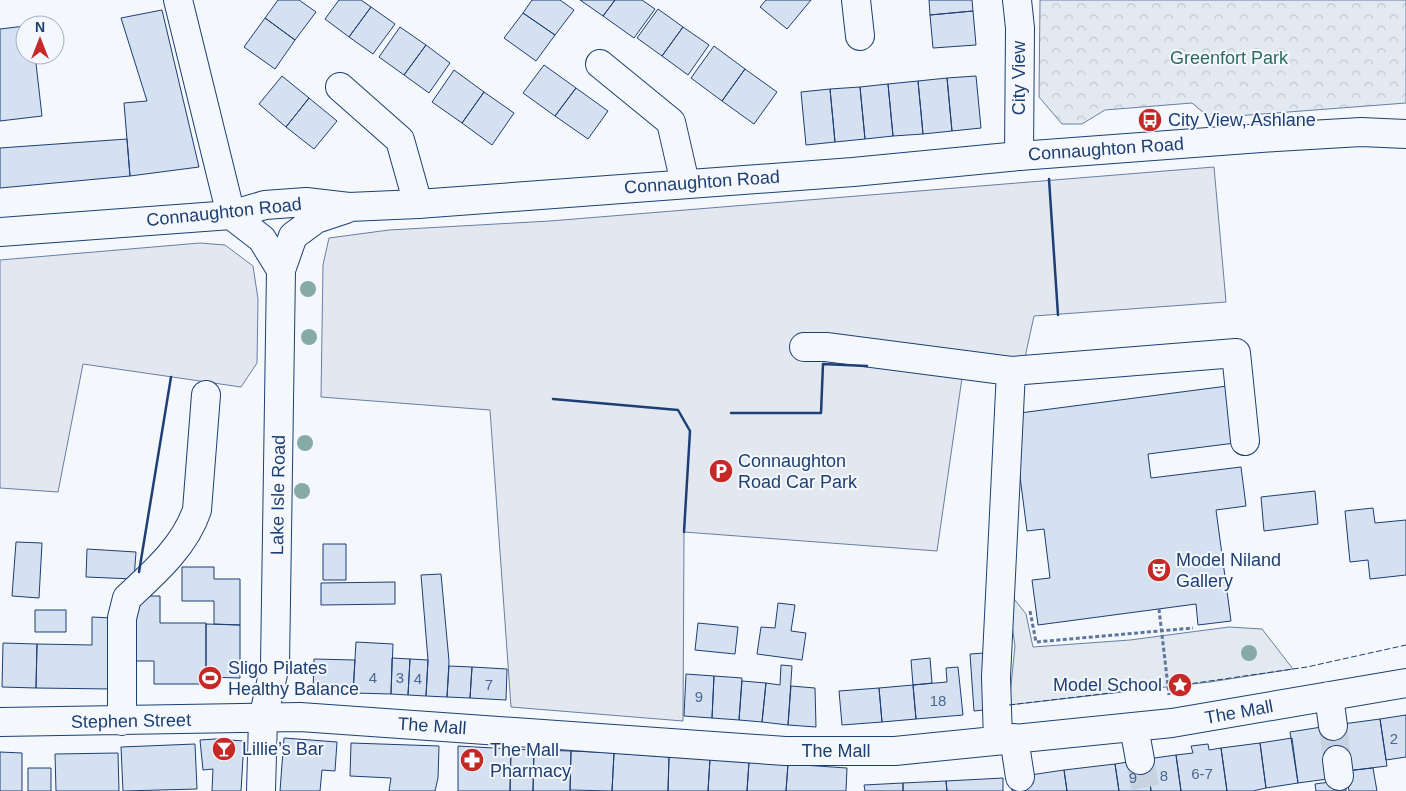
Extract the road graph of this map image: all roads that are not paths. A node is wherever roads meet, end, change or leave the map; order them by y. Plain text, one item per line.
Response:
1 (178, 0) edge
2 (856, 0) edge
3 (1017, 0) edge
4 (860, 36) dead end
5 (600, 64) dead end
6 (340, 87) dead end
7 (1406, 134) edge
8 (1019, 156) junction
9 (685, 184) junction
10 (418, 204) junction
11 (349, 207) junction
12 (231, 215) junction
13 (0, 232) edge
14 (281, 270) junction
15 (804, 347) dead end
16 (1011, 371) junction
17 (206, 395) dead end
18 (1245, 441) dead end
19 (1406, 683) edge
20 (1329, 696) junction
21 (262, 719) junction
22 (122, 721) junction
23 (0, 722) edge
24 (1333, 726) tunnel mouth
25 (1134, 727) junction
26 (1006, 739) junction
27 (1140, 760) tunnel mouth
28 (1020, 777) dead end
29 (261, 791) edge

1 - 12 street
2 - 4 street
3 - 8 street, City View
5 - 9 street
6 - 10 street
7 - 8 street, Connaughton Road
8 - 9 street, Connaughton Road
9 - 10 street, Connaughton Road
10 - 11 street, Connaughton Road
11 - 12 street, Connaughton Road
11 - 14 street, Lake Isle Road
12 - 13 street, Connaughton Road
12 - 14 street
14 - 21 street, Lake Isle Road
15 - 16 street
16 - 18 street
16 - 26 street
17 - 22 street
19 - 20 street, The Mall
20 - 24 street
20 - 25 street, The Mall
21 - 22 street, Stephen Street
21 - 26 street, The Mall
21 - 29 street, Lake Isle Road
22 - 23 street, Stephen Street
25 - 26 street, The Mall
25 - 27 street
26 - 28 street

